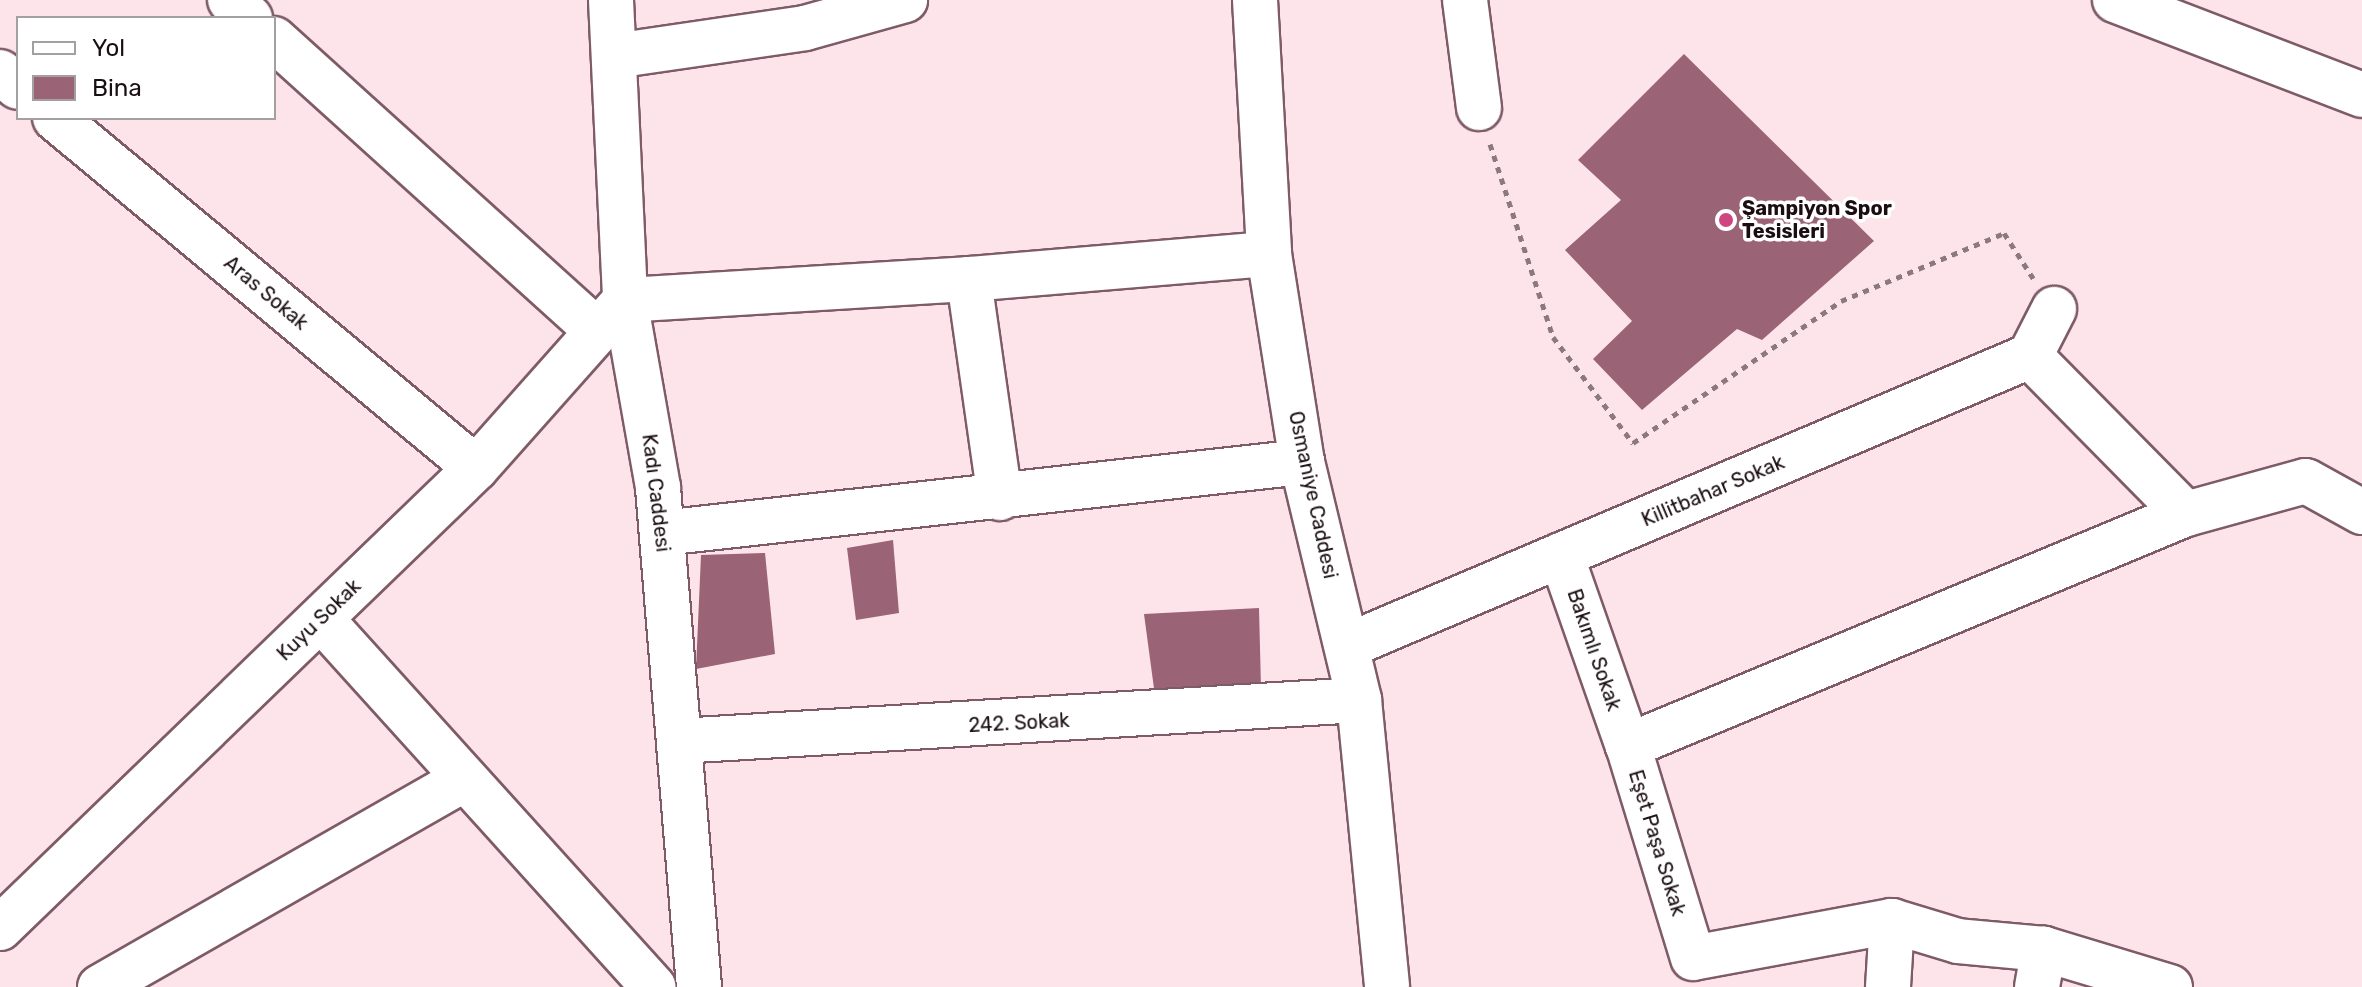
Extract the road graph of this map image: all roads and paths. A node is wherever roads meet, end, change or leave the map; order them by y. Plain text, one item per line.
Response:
1 (230, 0) edge
2 (611, 0) edge
3 (905, 0) edge
4 (1255, 0) edge
5 (1465, 0) edge
6 (2115, 0) edge
7 (248, 16) edge
8 (276, 41) edge
9 (614, 56) junction
10 (0, 72) edge
11 (16, 85) edge
12 (2362, 95) edge
13 (1479, 108) joint
14 (57, 120) edge
15 (1269, 254) junction
16 (969, 279) junction
17 (2054, 309) joint
18 (611, 315) junction
19 (2030, 356) junction
20 (1302, 462) junction
21 (476, 468) junction
22 (1000, 498) junction
23 (2362, 512) edge
24 (2186, 514) junction
25 (662, 533) junction
26 (1561, 555) junction
27 (321, 619) junction
28 (1347, 646) junction
29 (1359, 700) junction
30 (679, 741) junction
31 (1628, 746) junction
32 (465, 779) junction
33 (1892, 921) junction
34 (0, 928) edge
35 (2041, 968) edge
36 (100, 987) edge
37 (653, 987) edge
38 (699, 987) edge
39 (1387, 987) edge
40 (1888, 987) edge
41 (2170, 987) edge

1 - 7 street
2 - 9 street, Kadı Caddesi
3 - 9 street
4 - 15 street, Osmaniye Caddesi
5 - 13 street
6 - 12 street
8 - 18 street
9 - 18 street, Kadı Caddesi
10 - 11 street
13 - 17 path
14 - 21 street, Aras Sokak
15 - 16 street
15 - 20 street, Osmaniye Caddesi
16 - 18 street
16 - 22 street
17 - 19 street
18 - 21 street, Kuyu Sokak
18 - 25 street, Kadı Caddesi
19 - 24 street
19 - 26 street, Killitbahar Sokak
20 - 22 street
20 - 28 street, Osmaniye Caddesi
21 - 27 street, Kuyu Sokak
22 - 25 street
23 - 24 street, Eşet Paşa Sokak
24 - 31 street, Eşet Paşa Sokak
25 - 30 street, Kadı Caddesi
26 - 28 street, Killitbahar Sokak
26 - 31 street, Bakımlı Sokak
27 - 32 street
27 - 34 street, Kuyu Sokak
28 - 29 street, Osmaniye Caddesi
29 - 30 street, 242. Sokak
29 - 39 street, Osmaniye Caddesi
30 - 38 street, Kadı Caddesi
31 - 33 street, Eşet Paşa Sokak
32 - 36 street
32 - 37 street
33 - 35 street, Eşet Paşa Sokak
33 - 40 street
35 - 41 street, Eşet Paşa Sokak

